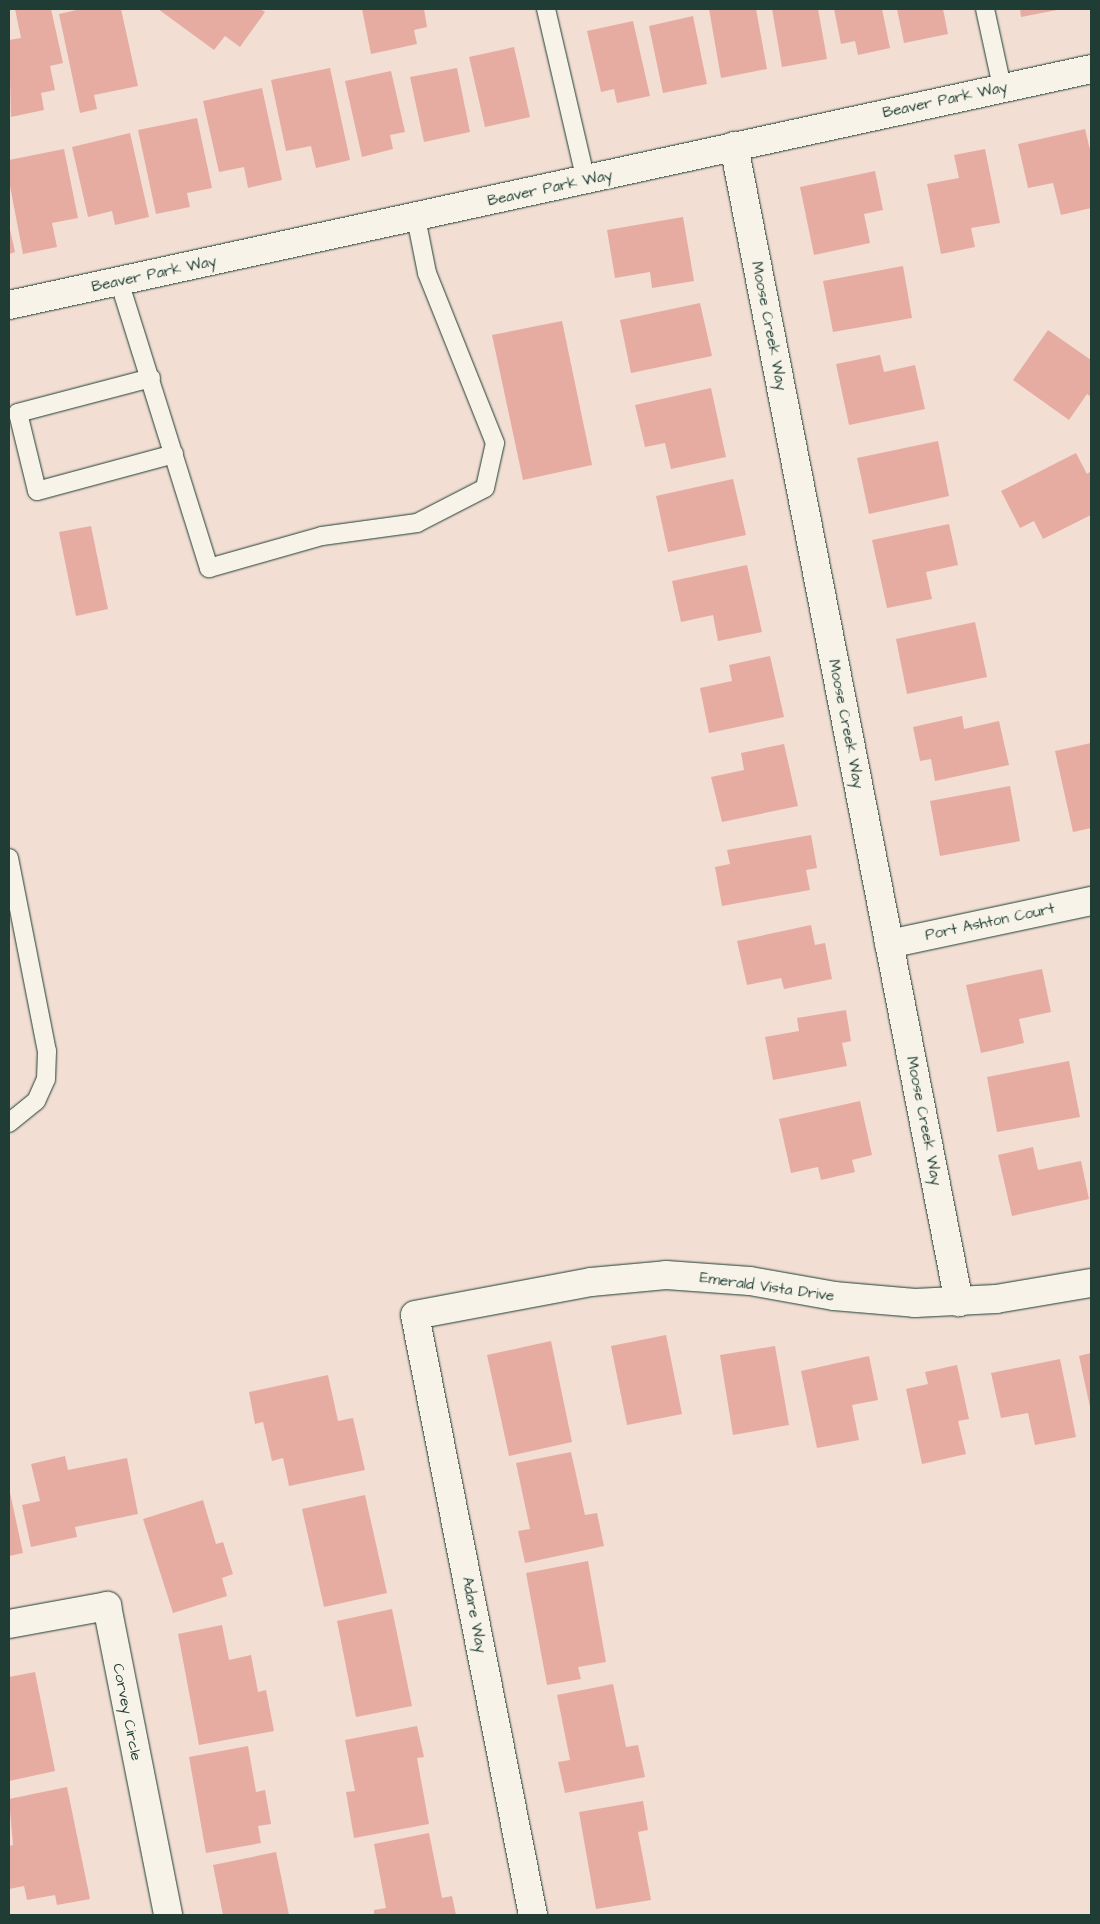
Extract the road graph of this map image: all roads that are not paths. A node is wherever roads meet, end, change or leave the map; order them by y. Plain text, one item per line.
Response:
1 (546, 9) edge
2 (985, 9) edge
3 (1091, 69) edge
4 (1002, 87) junction
5 (734, 146) junction
6 (586, 181) junction
7 (416, 218) junction
8 (119, 281) junction
9 (9, 305) edge
10 (151, 378) junction
11 (174, 454) junction
12 (9, 858) edge
13 (1091, 901) edge
14 (889, 944) junction
15 (9, 1123) edge
16 (1091, 1283) edge
17 (959, 1302) junction
18 (415, 1315) joint
19 (9, 1624) edge
20 (168, 1915) edge
21 (533, 1915) edge

1 - 6 lane
2 - 4 lane
3 - 4 street, Beaver Park Way
4 - 5 street, Beaver Park Way
5 - 6 street, Beaver Park Way
5 - 14 street, Moose Creek Way
6 - 7 street, Beaver Park Way
7 - 8 street, Beaver Park Way
7 - 11 lane
8 - 9 street, Beaver Park Way
8 - 10 lane
10 - 11 lane
10 - 11 lane
12 - 15 lane
13 - 14 street, Port Ashton Court
14 - 17 street, Moose Creek Way
16 - 17 street, Emerald Vista Drive
17 - 18 street, Emerald Vista Drive
18 - 21 street, Adare Way
19 - 20 street, Corvey Circle

